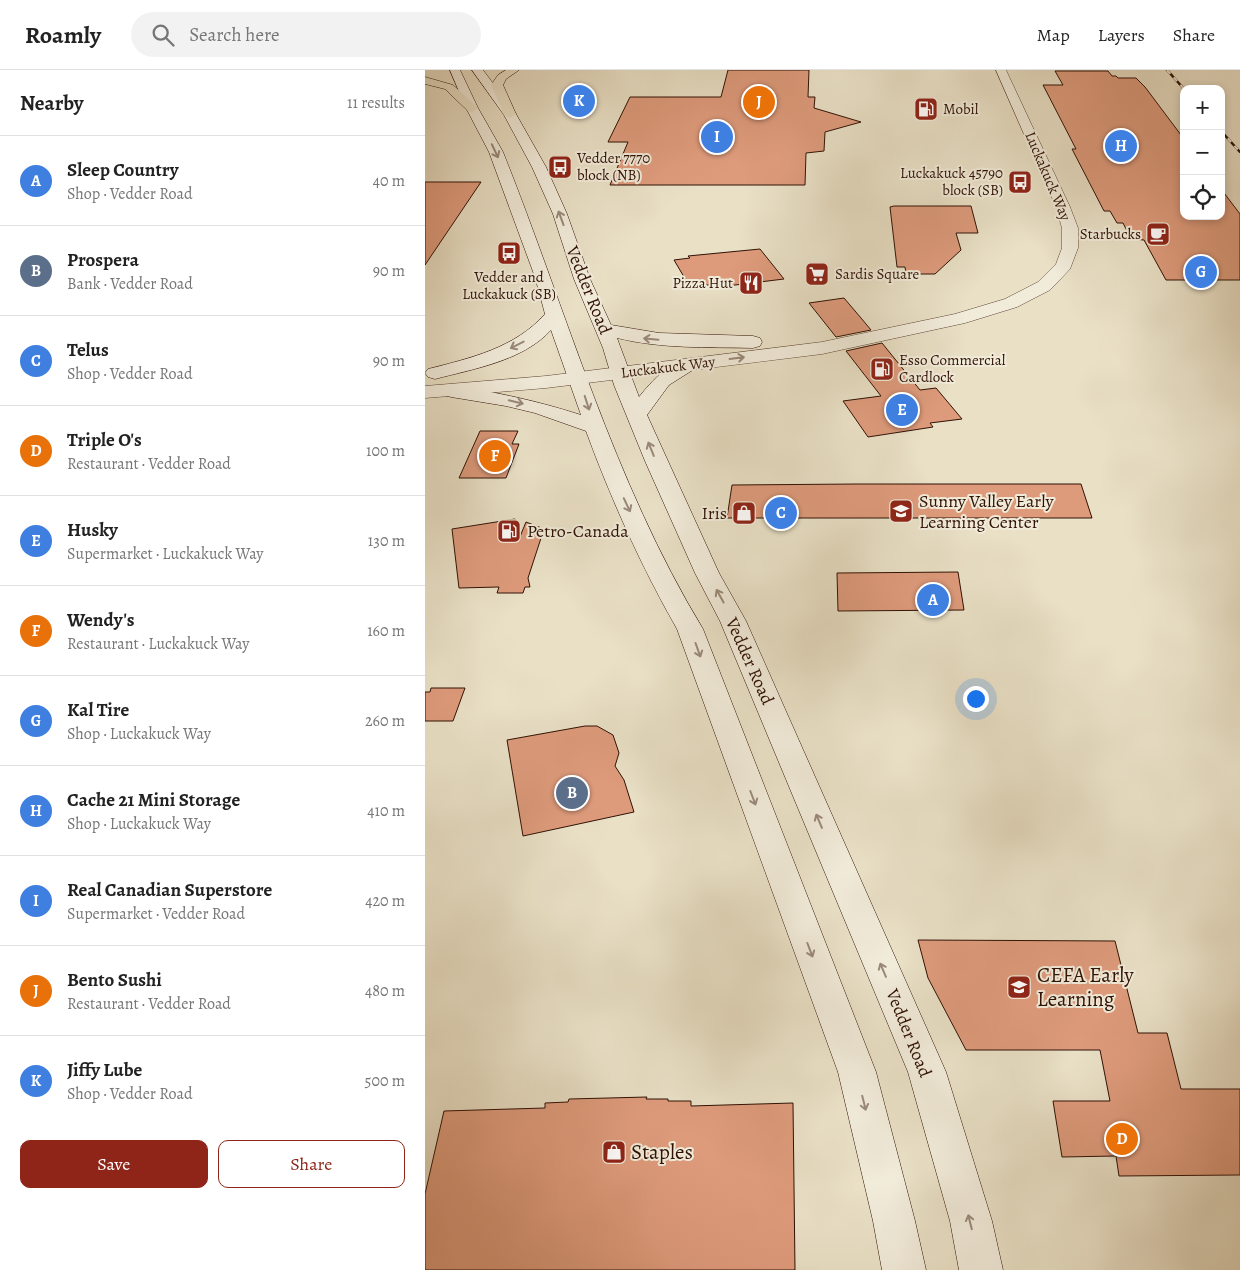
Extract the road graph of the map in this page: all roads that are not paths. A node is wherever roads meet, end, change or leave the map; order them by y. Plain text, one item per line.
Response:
1 (455, 70) edge
2 (477, 70) edge
3 (514, 70) edge
4 (1001, 70) edge
5 (425, 80) edge
6 (472, 108) junction
7 (510, 114) junction
8 (554, 315) junction
9 (604, 329) junction
10 (909, 329) junction
11 (753, 342) junction
12 (689, 364) junction
13 (618, 365) junction
14 (576, 370) junction
15 (430, 374) edge
16 (451, 391) junction
17 (425, 392) edge
18 (637, 414) junction
19 (595, 427) junction
20 (904, 1270) edge
21 (981, 1270) edge

1 - 6 main road
2 - 7 main road, Vedder Road
3 - 7 highway
4 - 10 main road, Luckakuck Way
5 - 6 highway
6 -> 8 main road
9 -> 7 main road, Vedder Road
8 - 14 main road
8 -> 15 main road
11 -> 9 main road
9 - 13 main road, Vedder Road
10 - 11 main road, Luckakuck Way
12 -> 10 main road, Luckakuck Way
11 - 13 main road, Luckakuck Way
12 - 13 main road, Luckakuck Way
12 - 18 main road
13 - 14 main road, Luckakuck Way
13 - 18 main road, Vedder Road
14 - 15 main road, Luckakuck Way
14 - 16 main road, Luckakuck Way
14 -> 19 main road
16 - 17 main road, Luckakuck Way
16 -> 19 main road
21 -> 18 main road, Vedder Road
19 -> 20 main road

